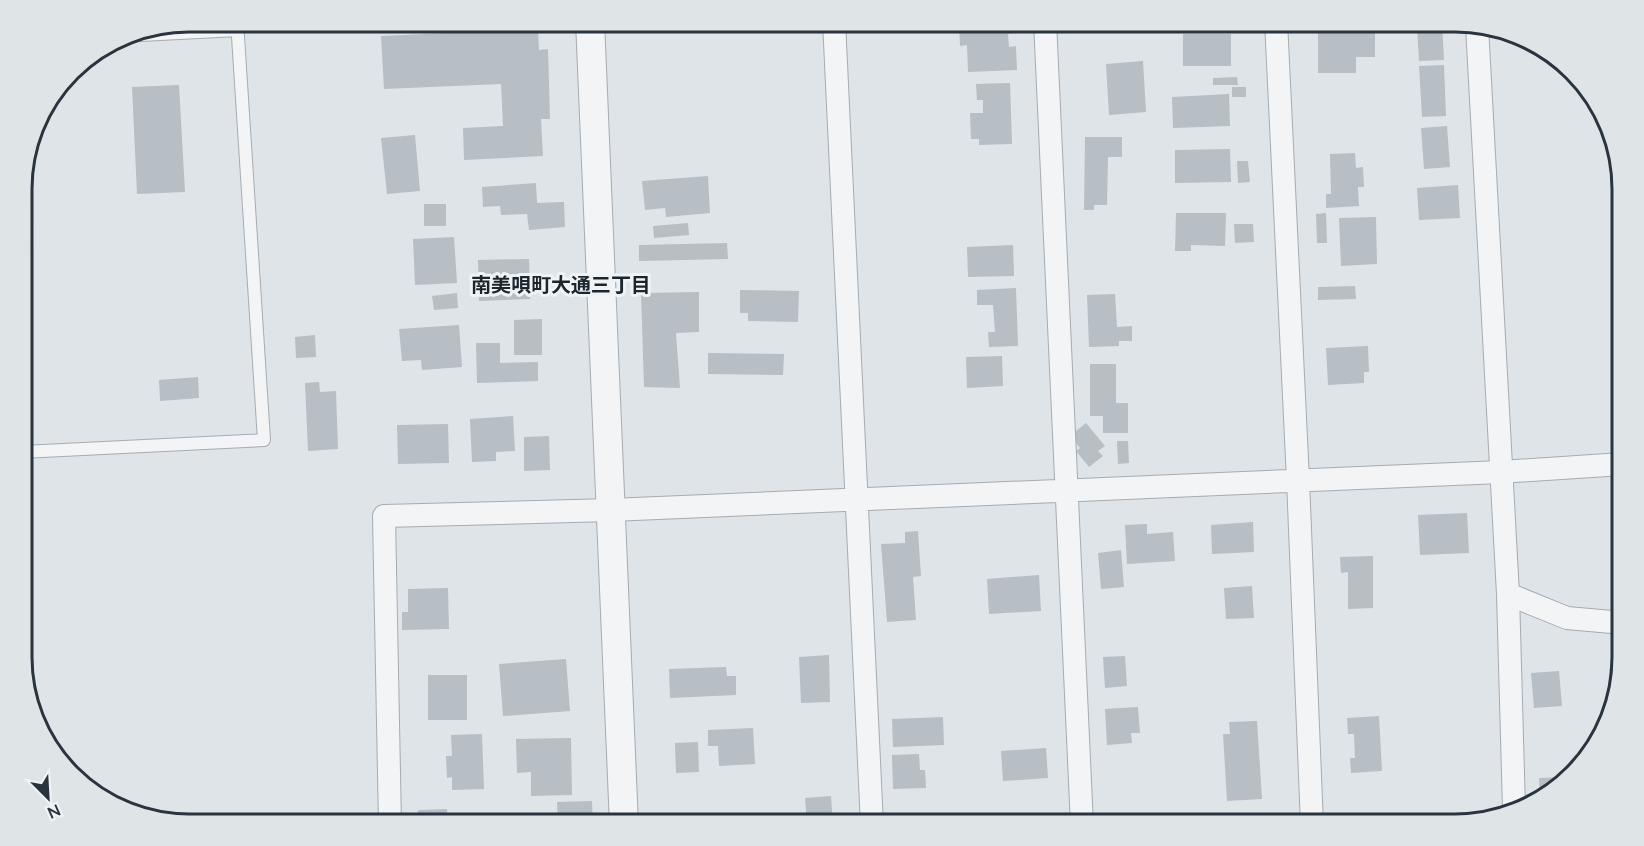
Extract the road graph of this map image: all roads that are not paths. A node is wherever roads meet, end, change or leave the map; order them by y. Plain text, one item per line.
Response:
1 (238, 32) edge
2 (590, 32) edge
3 (835, 32) edge
4 (1045, 32) edge
5 (1277, 32) edge
6 (1477, 33) edge
7 (32, 452) edge
8 (1612, 465) edge
9 (1501, 472) junction
10 (1298, 480) junction
11 (1066, 490) junction
12 (856, 499) junction
13 (611, 510) junction
14 (1508, 594) junction
15 (1612, 622) edge
16 (1514, 803) edge
17 (390, 814) edge
18 (624, 814) edge
19 (871, 814) edge
20 (1081, 814) edge
21 (1312, 814) edge

1 - 7 lane
2 - 13 street
3 - 12 street
4 - 11 street
5 - 10 street
6 - 9 street
8 - 9 street
9 - 10 street
9 - 14 street
10 - 11 street
10 - 21 street
11 - 12 street
11 - 20 street
12 - 13 street
12 - 19 street
13 - 17 street
13 - 18 street
14 - 15 street
14 - 16 street

